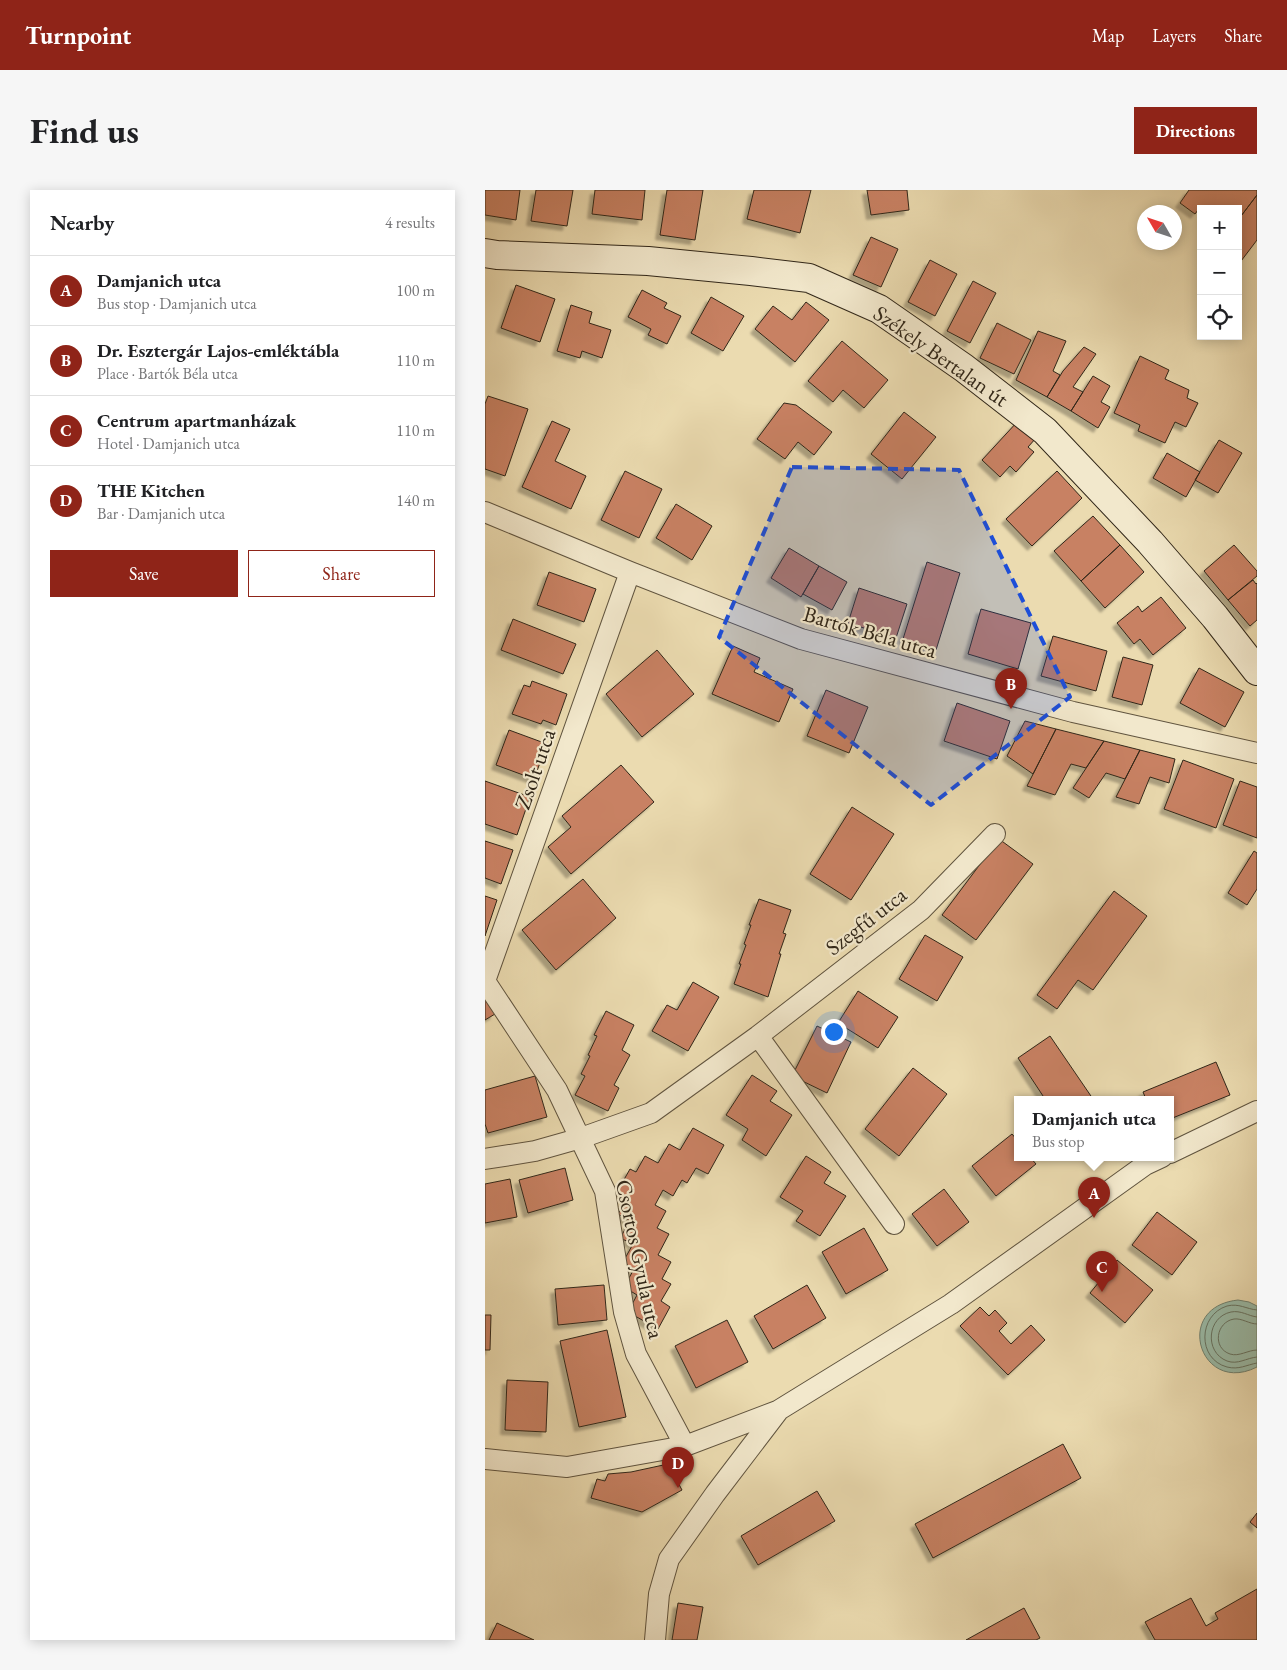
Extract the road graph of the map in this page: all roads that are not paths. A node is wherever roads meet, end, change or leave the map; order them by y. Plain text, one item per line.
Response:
1 (485, 253) edge
2 (485, 512) edge
3 (630, 572) junction
4 (1257, 671) edge
5 (1257, 752) edge
6 (995, 834) dead end
7 (485, 981) edge
8 (758, 1036) junction
9 (1257, 1112) edge
10 (581, 1138) junction
11 (1174, 1151) edge
12 (485, 1159) edge
13 (1154, 1161) edge
14 (893, 1224) dead end
15 (779, 1410) junction
16 (685, 1446) junction
17 (485, 1459) edge
18 (655, 1640) edge

1 - 4 street, Székely Bertalan út
2 - 3 street, Bartók Béla utca
3 - 5 street, Bartók Béla utca
3 - 7 street, Zsolt utca
6 - 8 street, Szegfű utca
7 - 10 street, Csortos Gyula utca
8 - 10 street, Szegfű utca
8 - 14 street
9 - 11 street
10 - 12 street, Szegfű utca
10 - 16 street, Csortos Gyula utca
13 - 15 street
15 - 16 street
15 - 18 street
16 - 17 street

